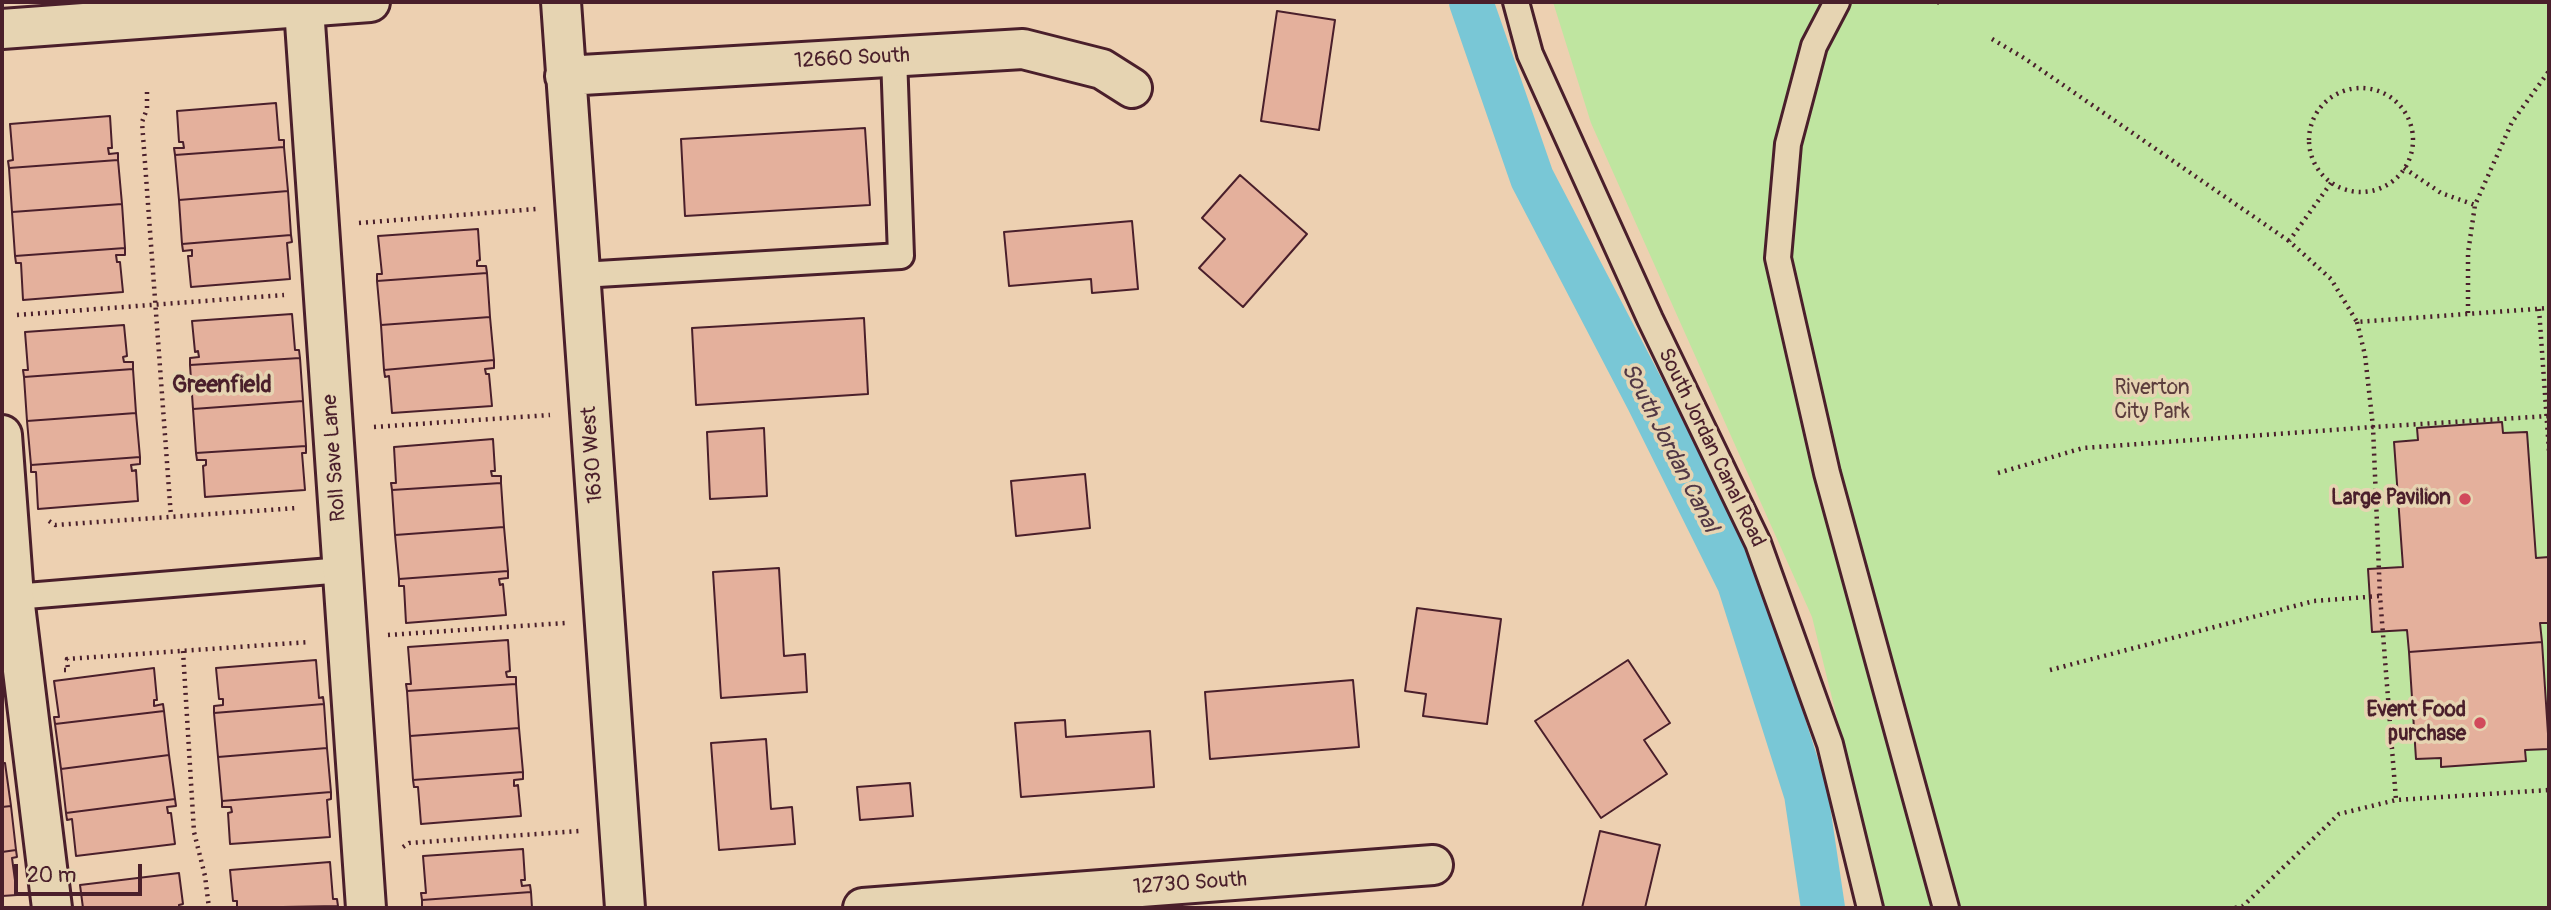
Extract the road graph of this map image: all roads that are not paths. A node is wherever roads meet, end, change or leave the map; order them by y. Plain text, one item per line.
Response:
1 (370, 2) edge
2 (561, 2) edge
3 (1516, 2) edge
4 (1837, 2) edge
5 (304, 8) junction
6 (2, 29) edge
7 (894, 56) junction
8 (565, 76) junction
9 (1132, 88) dead end
10 (580, 275) junction
11 (2, 435) edge
12 (343, 570) junction
13 (14, 597) junction
14 (1433, 865) dead end
15 (52, 908) edge
16 (366, 908) edge
17 (625, 908) edge
18 (863, 908) edge
19 (1870, 908) edge
20 (1946, 908) edge

1 - 5 street
2 - 8 street, 1630 West
3 - 19 lane, South Jordan Canal Road
4 - 20 lane
5 - 6 street
5 - 12 street, Roll Save Lane
7 - 8 street, 12660 South
7 - 9 street, 12660 South
7 - 10 lane
8 - 10 street, 1630 West
10 - 17 street, 1630 West
11 - 13 street
12 - 13 lane
12 - 16 street, Roll Save Lane
13 - 15 street
14 - 18 street, 12730 South

